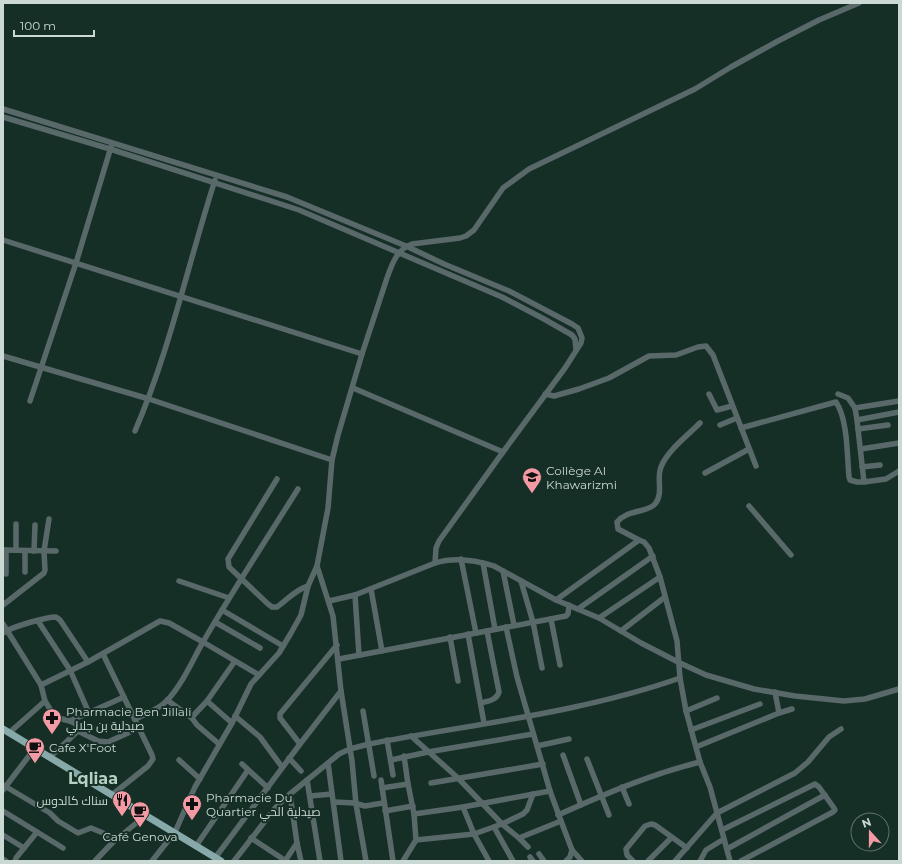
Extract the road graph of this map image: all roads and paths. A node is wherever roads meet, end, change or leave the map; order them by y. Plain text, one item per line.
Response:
1 (859, 3) edge
2 (3, 109) edge
3 (3, 117) edge
4 (111, 146) junction
5 (217, 176) junction
6 (214, 183) junction
7 (3, 240) edge
8 (406, 246) junction
9 (399, 253) junction
10 (76, 263) junction
11 (182, 296) junction
12 (576, 352) junction
13 (362, 354) junction
14 (3, 356) edge
15 (42, 367) junction
16 (353, 388) junction
17 (545, 394) junction
18 (709, 394) dead end
19 (838, 394) dead end
20 (149, 399) junction
21 (30, 401) dead end
22 (899, 401) edge
23 (732, 406) junction
24 (854, 408) junction
25 (899, 412) edge
26 (737, 418) junction
27 (857, 420) junction
28 (700, 423) dead end
29 (720, 425) dead end
30 (888, 425) dead end
31 (741, 428) junction
32 (858, 429) junction
33 (135, 431) dead end
34 (899, 443) edge
35 (749, 449) junction
36 (861, 449) junction
37 (503, 452) junction
38 (332, 460) junction
39 (880, 465) dead end
40 (756, 466) dead end
41 (862, 467) junction
42 (899, 471) edge
43 (705, 473) dead end
44 (277, 479) dead end
45 (864, 482) junction
46 (298, 489) dead end
47 (749, 506) dead end
48 (49, 518) dead end
49 (16, 524) dead end
50 (35, 525) dead end
51 (639, 540) junction
52 (5, 550) edge
53 (16, 550) junction
54 (25, 551) junction
55 (34, 551) junction
56 (44, 551) junction
57 (56, 551) dead end
58 (791, 555) dead end
59 (653, 556) junction
60 (461, 559) junction
61 (435, 562) junction
62 (483, 563) junction
63 (316, 566) junction
64 (503, 571) junction
65 (25, 572) dead end
66 (6, 574) dead end
67 (660, 577) junction
68 (242, 579) junction
69 (521, 581) junction
70 (179, 582) dead end
71 (308, 586) junction
72 (371, 589) junction
73 (355, 595) junction
74 (665, 597) junction
75 (229, 598) junction
76 (556, 600) junction
77 (328, 601) junction
78 (3, 605) edge
79 (569, 605) junction
80 (578, 609) junction
81 (222, 610) junction
82 (599, 618) junction
83 (551, 619) junction
84 (38, 621) junction
85 (214, 622) junction
86 (532, 622) junction
87 (3, 624) edge
88 (514, 625) junction
89 (506, 627) junction
90 (496, 629) junction
91 (5, 631) edge
92 (487, 631) junction
93 (621, 631) junction
94 (476, 633) junction
95 (468, 634) junction
96 (450, 637) junction
97 (203, 642) junction
98 (337, 645) junction
99 (283, 646) junction
100 (260, 648) dead end
101 (382, 651) junction
102 (103, 654) junction
103 (359, 655) junction
104 (338, 659) junction
105 (235, 661) junction
106 (88, 662) junction
107 (680, 663) junction
108 (560, 665) dead end
109 (542, 668) dead end
110 (70, 670) junction
111 (259, 675) junction
112 (680, 678) junction
113 (458, 681) dead end
114 (41, 685) junction
115 (899, 689) edge
116 (341, 691) junction
117 (775, 692) junction
118 (124, 697) junction
119 (717, 698) dead end
120 (167, 700) junction
121 (45, 701) junction
122 (207, 701) junction
123 (481, 703) junction
124 (760, 704) dead end
125 (792, 709) dead end
126 (363, 711) dead end
127 (686, 711) junction
128 (89, 713) junction
129 (779, 713) junction
130 (235, 716) junction
131 (528, 716) junction
132 (192, 718) junction
133 (135, 719) junction
134 (70, 721) junction
135 (232, 723) junction
136 (484, 723) junction
137 (139, 728) junction
138 (841, 729) dead end
139 (691, 730) junction
140 (6, 731) edge
141 (78, 731) junction
142 (534, 734) junction
143 (411, 736) junction
144 (569, 739) dead end
145 (387, 740) junction
146 (219, 744) junction
147 (300, 744) junction
148 (369, 744) junction
149 (537, 746) junction
150 (696, 747) junction
151 (35, 748) junction
152 (350, 750) junction
153 (428, 752) junction
154 (563, 755) dead end
155 (404, 756) junction
156 (50, 757) junction
157 (289, 758) junction
158 (587, 759) dead end
159 (179, 760) dead end
160 (391, 760) junction
161 (700, 762) junction
162 (328, 763) junction
163 (242, 764) dead end
164 (543, 764) junction
165 (282, 767) junction
166 (248, 770) junction
167 (301, 771) dead end
168 (393, 775) dead end
169 (374, 776) dead end
170 (458, 778) junction
171 (200, 779) junction
172 (307, 780) junction
173 (381, 780) dead end
174 (431, 783) dead end
175 (408, 784) junction
176 (4, 787) edge
177 (622, 787) junction
178 (268, 788) junction
179 (382, 788) junction
180 (550, 791) junction
181 (113, 794) junction
182 (290, 794) junction
183 (332, 794) junction
184 (533, 794) junction
185 (825, 795) junction
186 (310, 796) junction
187 (602, 796) junction
188 (334, 802) junction
189 (383, 803) junction
190 (483, 803) junction
191 (356, 804) junction
192 (629, 804) dead end
193 (581, 805) junction
194 (413, 806) junction
195 (463, 807) junction
196 (3, 811) edge
197 (385, 811) junction
198 (414, 814) junction
199 (717, 814) junction
200 (146, 815) junction
201 (558, 815) junction
202 (609, 815) dead end
203 (560, 821) junction
204 (502, 824) junction
205 (494, 827) junction
206 (722, 830) junction
207 (37, 832) junction
208 (175, 832) junction
209 (474, 834) junction
210 (3, 835) edge
211 (252, 838) junction
212 (520, 838) junction
213 (671, 838) junction
214 (724, 839) junction
215 (416, 840) junction
216 (112, 843) junction
217 (297, 843) junction
218 (196, 846) junction
219 (528, 847) dead end
220 (24, 848) junction
221 (63, 848) dead end
222 (687, 848) junction
223 (727, 849) junction
224 (572, 850) junction
225 (539, 854) dead end
226 (3, 859) edge
227 (218, 859) edge
228 (366, 860) edge
229 (6, 861) edge
230 (15, 861) edge
231 (95, 861) edge
232 (153, 861) edge
233 (234, 861) edge
234 (285, 861) edge
235 (301, 861) edge
236 (320, 861) edge
237 (342, 861) edge
238 (359, 861) edge
239 (393, 861) edge
240 (403, 861) edge
241 (490, 861) edge
242 (513, 861) edge
243 (544, 861) edge
244 (566, 861) edge
245 (582, 861) edge
246 (632, 861) edge
247 (648, 861) edge
248 (675, 861) edge
249 (700, 861) edge
250 (730, 861) edge
251 (741, 861) edge

1 - 8 street
2 - 4 street
3 - 4 street
4 - 5 street
4 - 6 street
4 - 10 street
5 - 6 street
5 - 8 street
6 - 9 street
6 - 11 street
7 - 10 street
8 - 9 street
8 - 12 street
9 - 12 street
9 - 13 street
10 - 11 street
10 - 15 street
11 - 13 street
11 - 20 street
12 - 17 street
13 - 16 street
14 - 15 street
15 - 20 street
15 - 21 street
16 - 37 street
16 - 38 street
17 - 23 street
17 - 37 street
18 - 23 street
19 - 24 street
20 - 33 street
20 - 38 street
22 - 24 street
23 - 26 street
24 - 27 street
25 - 27 street
26 - 29 street
26 - 31 street
27 - 32 street
28 - 51 street
30 - 32 street
31 - 35 street
31 - 45 street
32 - 36 street
34 - 36 street
35 - 40 street
35 - 43 street
36 - 41 street
37 - 61 street
38 - 63 street
39 - 41 street
41 - 45 street
42 - 45 street
44 - 68 street
46 - 68 street
47 - 58 street
48 - 56 street
49 - 53 street
50 - 55 street
51 - 59 street
51 - 76 street
52 - 53 street
52 - 66 street
53 - 54 street
54 - 55 street
54 - 65 street
55 - 56 street
56 - 57 street
56 - 78 street
59 - 67 street
59 - 80 street
60 - 61 street
60 - 62 street
60 - 94 street
61 - 72 street
62 - 64 street
62 - 90 street
63 - 71 street
63 - 77 street
64 - 69 street
64 - 88 street
67 - 74 street
67 - 82 street
68 - 71 street
68 - 75 street
69 - 76 street
69 - 86 street
70 - 75 street
71 - 99 street
72 - 73 street
72 - 101 street
73 - 77 street
73 - 103 street
74 - 93 street
74 - 107 street
75 - 81 street
76 - 79 street
77 - 98 street
79 - 80 street
79 - 83 street
80 - 82 street
81 - 85 street
81 - 99 street
82 - 93 street
83 - 86 street
83 - 108 street
84 - 91 street
84 - 106 street
84 - 110 street
85 - 97 street
85 - 100 street
86 - 88 street
86 - 109 street
87 - 91 street
88 - 89 street
89 - 90 street
89 - 131 street
90 - 92 street
91 - 114 street
92 - 94 street
92 - 123 street
93 - 107 street
94 - 95 street
95 - 96 street
95 - 123 street
96 - 101 street
96 - 113 street
97 - 102 street
97 - 105 street
97 - 120 street
98 - 104 street
98 - 147 street
99 - 111 street
101 - 103 street
102 - 106 street
102 - 118 street
103 - 104 street
104 - 116 street
105 - 111 street
105 - 122 street
106 - 110 street
107 - 112 street
107 - 117 street
110 - 114 street
110 - 128 street
111 - 130 street
112 - 127 street
112 - 131 street
114 - 121 street
115 - 117 street
116 - 147 street
116 - 152 street
117 - 129 street
118 - 128 street
118 - 133 street
119 - 127 street
120 - 132 street
120 - 133 street
121 - 134 street
121 - 140 street
122 - 132 street
122 - 135 street
123 - 136 street
124 - 139 street
125 - 129 street
126 - 148 street
127 - 139 street
128 - 134 street
129 - 150 street
130 - 135 street
130 - 165 street
131 - 136 street
131 - 142 street
132 - 146 street
133 - 137 street
134 - 141 street
135 - 146 street
136 - 143 street
137 - 141 street
137 - 181 street
138 - 199 street
139 - 150 street
140 - 151 main road
141 - 156 street
142 - 149 street
142 - 153 street
143 - 145 street
143 - 153 street
144 - 149 street
145 - 148 street
145 - 160 street
146 - 171 street
147 - 157 street
148 - 152 street
148 - 169 street
149 - 164 street
150 - 161 street
151 - 156 main road
151 - 176 street
152 - 162 street
152 - 191 street
153 - 155 street
153 - 170 street
154 - 193 street
155 - 160 street
155 - 175 street
156 - 181 main road
157 - 165 street
157 - 167 street
158 - 187 street
159 - 171 street
160 - 168 street
161 - 177 street
161 - 199 street
162 - 172 street
162 - 183 street
163 - 166 street
164 - 170 street
164 - 180 street
165 - 178 street
166 - 178 street
166 - 218 street
170 - 174 street
170 - 190 street
171 - 208 street
172 - 182 street
172 - 186 street
173 - 179 street
175 - 179 street
175 - 194 street
176 - 216 street
177 - 187 street
177 - 192 street
178 - 227 street
179 - 189 street
180 - 184 street
180 - 201 street
181 - 200 main road
182 - 211 street
182 - 217 street
183 - 186 street
183 - 188 street
184 - 190 street
184 - 204 street
185 - 206 street
185 - 223 street
185 - 251 street
186 - 236 street
187 - 193 street
187 - 202 street
188 - 191 street
188 - 237 street
189 - 191 street
189 - 197 street
190 - 195 street
190 - 204 street
191 - 228 street
193 - 201 street
194 - 197 street
194 - 198 street
195 - 198 street
195 - 209 street
196 - 207 street
197 - 239 street
198 - 215 street
199 - 206 street
199 - 222 street
200 - 208 main road
200 - 216 street
201 - 203 street
203 - 212 street
203 - 224 street
204 - 205 street
204 - 212 street
205 - 209 street
205 - 242 street
206 - 214 street
207 - 220 street
207 - 221 street
208 - 218 main road
208 - 232 street
209 - 215 street
209 - 241 street
210 - 220 street
211 - 233 street
211 - 234 street
212 - 219 street
213 - 222 street
213 - 246 street
213 - 247 street
214 - 223 street
214 - 249 street
215 - 240 street
216 - 231 street
217 - 234 street
217 - 235 street
218 - 227 main road
220 - 230 street
222 - 248 street
223 - 250 street
224 - 244 street
224 - 245 street
225 - 243 street
226 - 229 street
228 - 238 street

